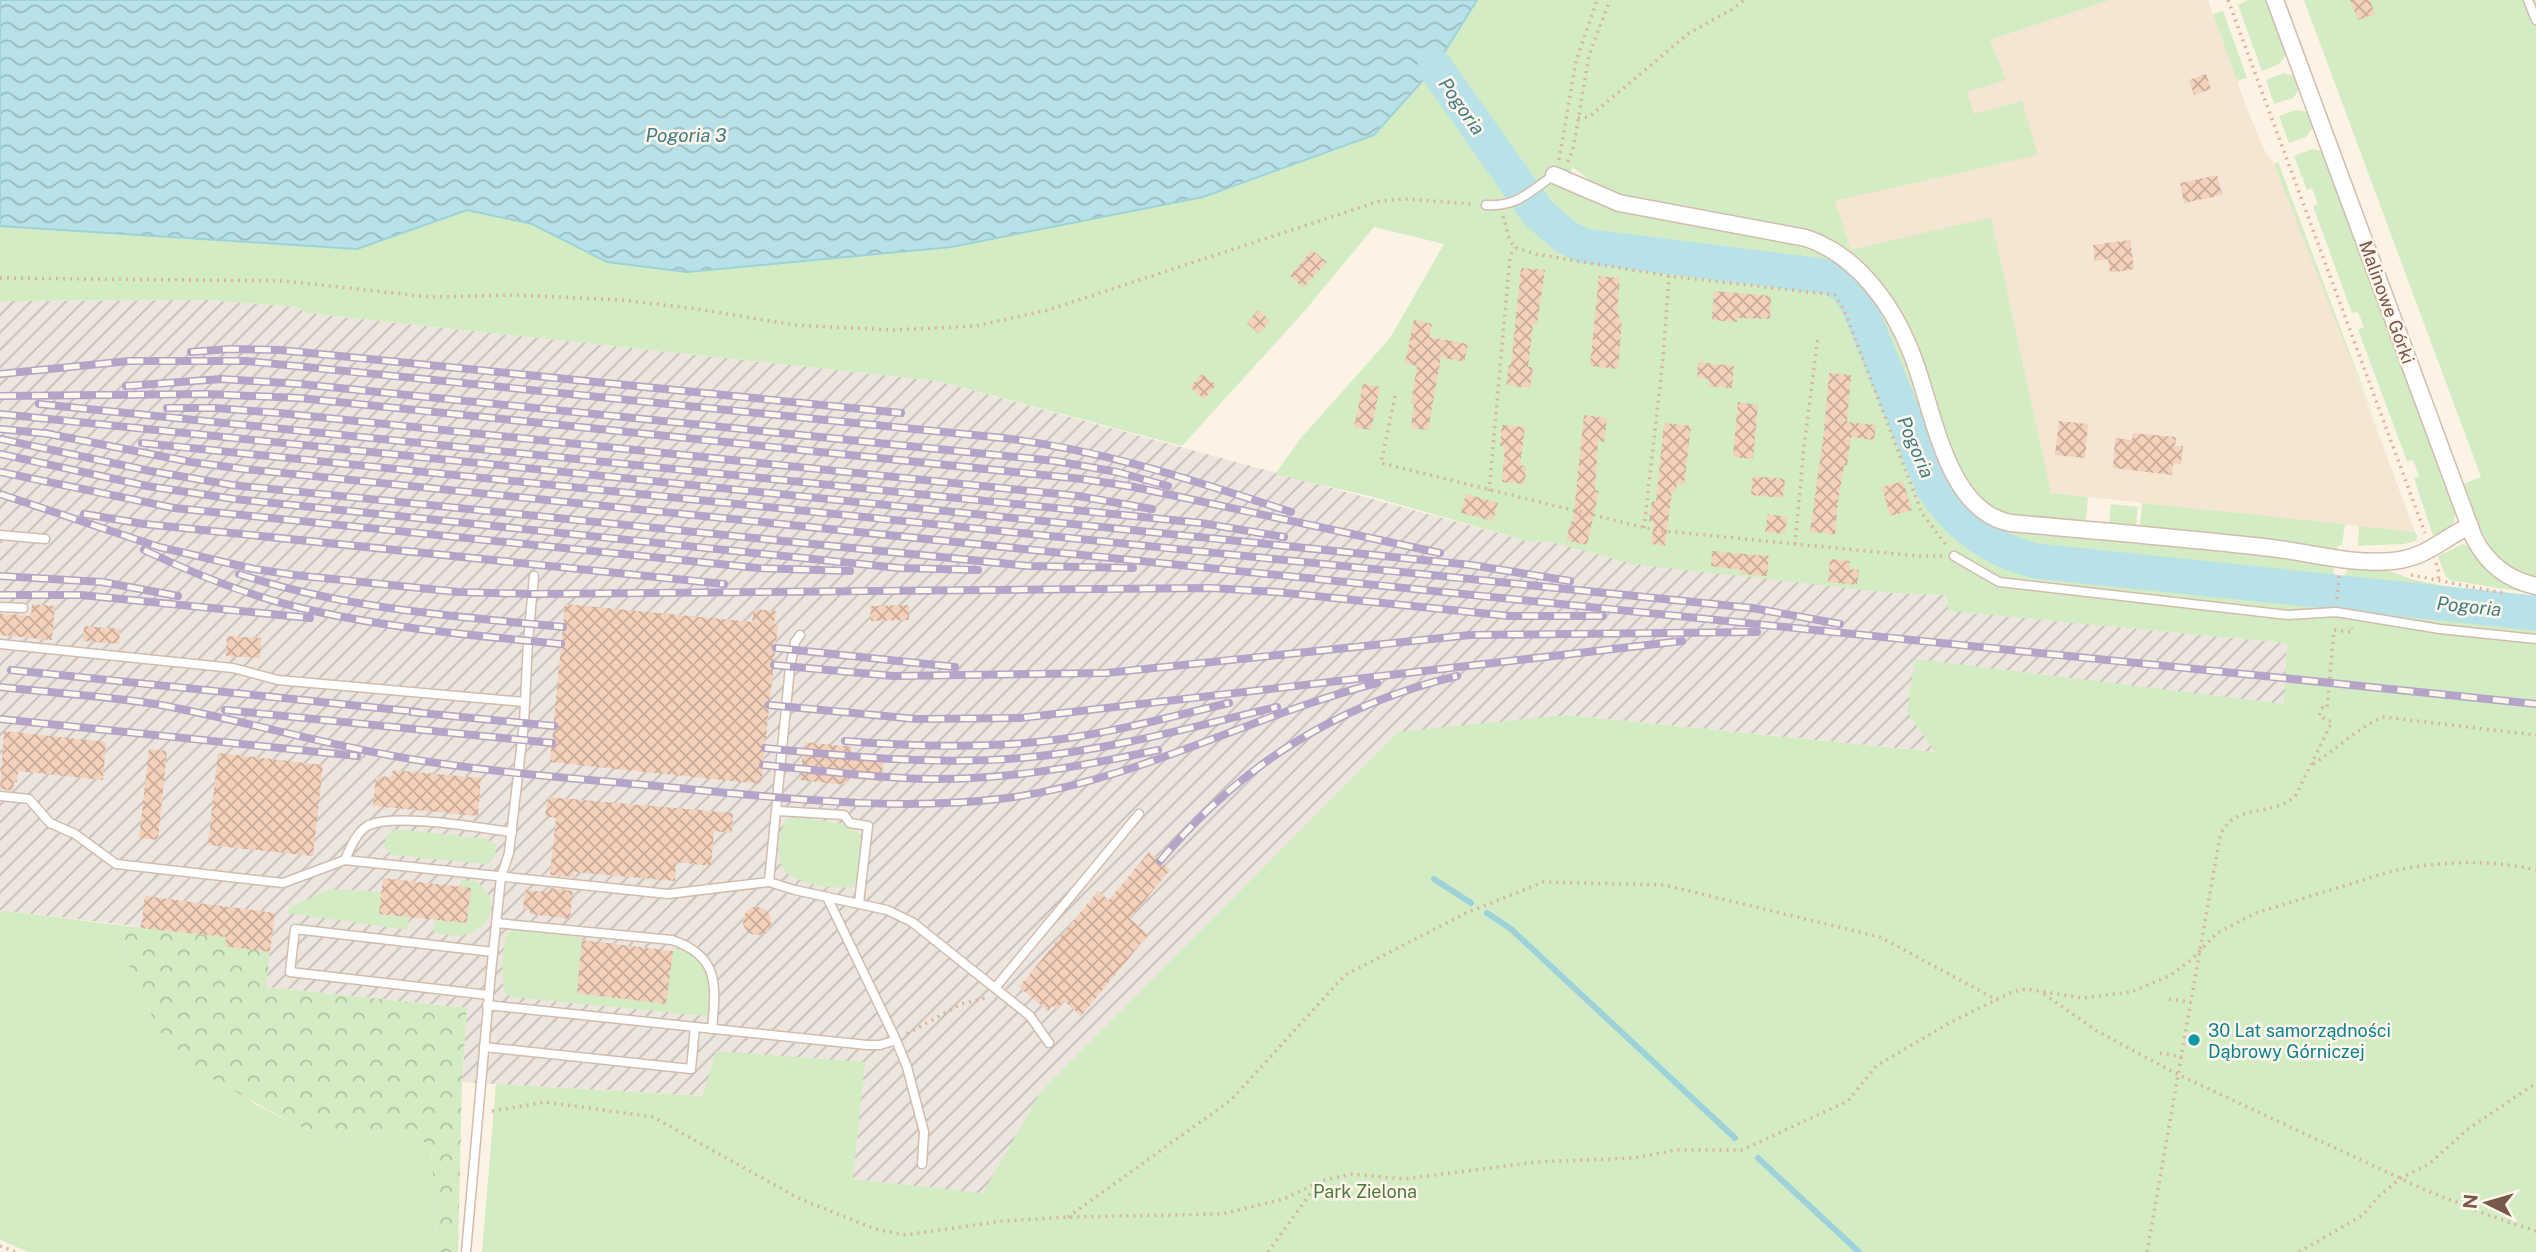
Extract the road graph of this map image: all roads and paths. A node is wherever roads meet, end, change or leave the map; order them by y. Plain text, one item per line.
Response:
1 (1597, 0) edge
2 (1610, 0) edge
3 (1744, 0) edge
4 (2228, 0) edge
5 (2275, 0) edge
6 (2528, 0) edge
7 (2536, 20) edge
8 (1578, 118) junction
9 (1547, 179) junction
10 (1486, 205) joint
11 (1501, 206) junction
12 (1514, 247) junction
13 (1668, 275) junction
14 (0, 278) edge
15 (1818, 336) dead end
16 (1395, 396) dead end
17 (1489, 491) junction
18 (2470, 526) junction
19 (1643, 528) junction
20 (0, 535) edge
21 (2426, 537) dead end
22 (46, 539) dead end
23 (1796, 544) junction
24 (1954, 556) junction
25 (2434, 558) dead end
26 (534, 576) dead end
27 (2339, 580) dead end
28 (2531, 585) edge
29 (2513, 595) dead end
30 (0, 607) edge
31 (23, 608) dead end
32 (2336, 609) junction
33 (800, 635) dead end
34 (2536, 639) edge
35 (0, 644) edge
36 (524, 702) junction
37 (2536, 735) edge
38 (2312, 765) junction
39 (0, 796) edge
40 (778, 811) junction
41 (1139, 814) dead end
42 (512, 832) junction
43 (345, 860) junction
44 (2536, 870) edge
45 (501, 877) junction
46 (769, 882) junction
47 (827, 897) junction
48 (859, 903) junction
49 (496, 923) junction
50 (2200, 949) junction
51 (493, 952) junction
52 (995, 988) junction
53 (2042, 993) junction
54 (488, 995) junction
55 (2169, 999) dead end
56 (1997, 1000) junction
57 (2191, 1002) junction
58 (487, 1005) junction
59 (695, 1027) junction
60 (712, 1029) junction
61 (896, 1040) junction
62 (1049, 1043) dead end
63 (484, 1046) junction
64 (2160, 1053) dead end
65 (2182, 1057) junction
66 (2179, 1074) junction
67 (2536, 1083) edge
68 (478, 1113) junction
69 (922, 1164) dead end
70 (2401, 1178) junction
71 (1318, 1182) junction
72 (1068, 1217) junction
73 (2536, 1231) edge
74 (0, 1246) edge
75 (16, 1252) edge
76 (466, 1252) edge
77 (1268, 1252) edge
78 (2147, 1252) edge
79 (2299, 1252) edge

1 - 9 path
2 - 8 path
3 - 8 path
4 - 21 path
5 - 18 street, Malinowe Górki
6 - 7 lane
8 - 9 path
9 - 11 lane
9 - 18 street
10 - 11 lane
10 - 14 path
11 - 12 path
12 - 13 path
12 - 17 path
13 - 19 path
13 - 24 path
15 - 23 path
16 - 17 path
17 - 19 path
18 - 28 street, Malinowe Górki
19 - 23 path
20 - 22 lane
23 - 24 path
24 - 32 lane
25 - 29 path
26 - 36 lane
27 - 32 path
30 - 31 lane
32 - 34 lane
32 - 38 path
33 - 40 lane
35 - 36 lane
36 - 42 lane
37 - 38 path
38 - 50 path
39 - 43 lane
40 - 46 lane
40 - 48 lane
41 - 52 lane
42 - 43 lane
42 - 45 lane
43 - 45 lane
44 - 50 path
45 - 46 lane
45 - 49 lane
46 - 47 lane
47 - 48 lane
47 - 61 lane
48 - 52 lane
49 - 51 lane
49 - 60 lane
50 - 53 path
50 - 57 path
51 - 54 lane
51 - 54 lane
52 - 61 path
52 - 62 lane
53 - 56 path
53 - 66 path
54 - 58 lane
55 - 57 path
56 - 71 path
56 - 72 path
57 - 65 path
58 - 59 lane
58 - 63 lane
59 - 60 lane
59 - 63 lane
60 - 61 lane
61 - 69 lane
63 - 68 lane
64 - 65 path
65 - 66 path
66 - 70 path
66 - 78 path
67 - 70 path
68 - 72 path
68 - 76 lane
70 - 73 path
70 - 79 path
71 - 72 path
71 - 77 path
74 - 75 path

